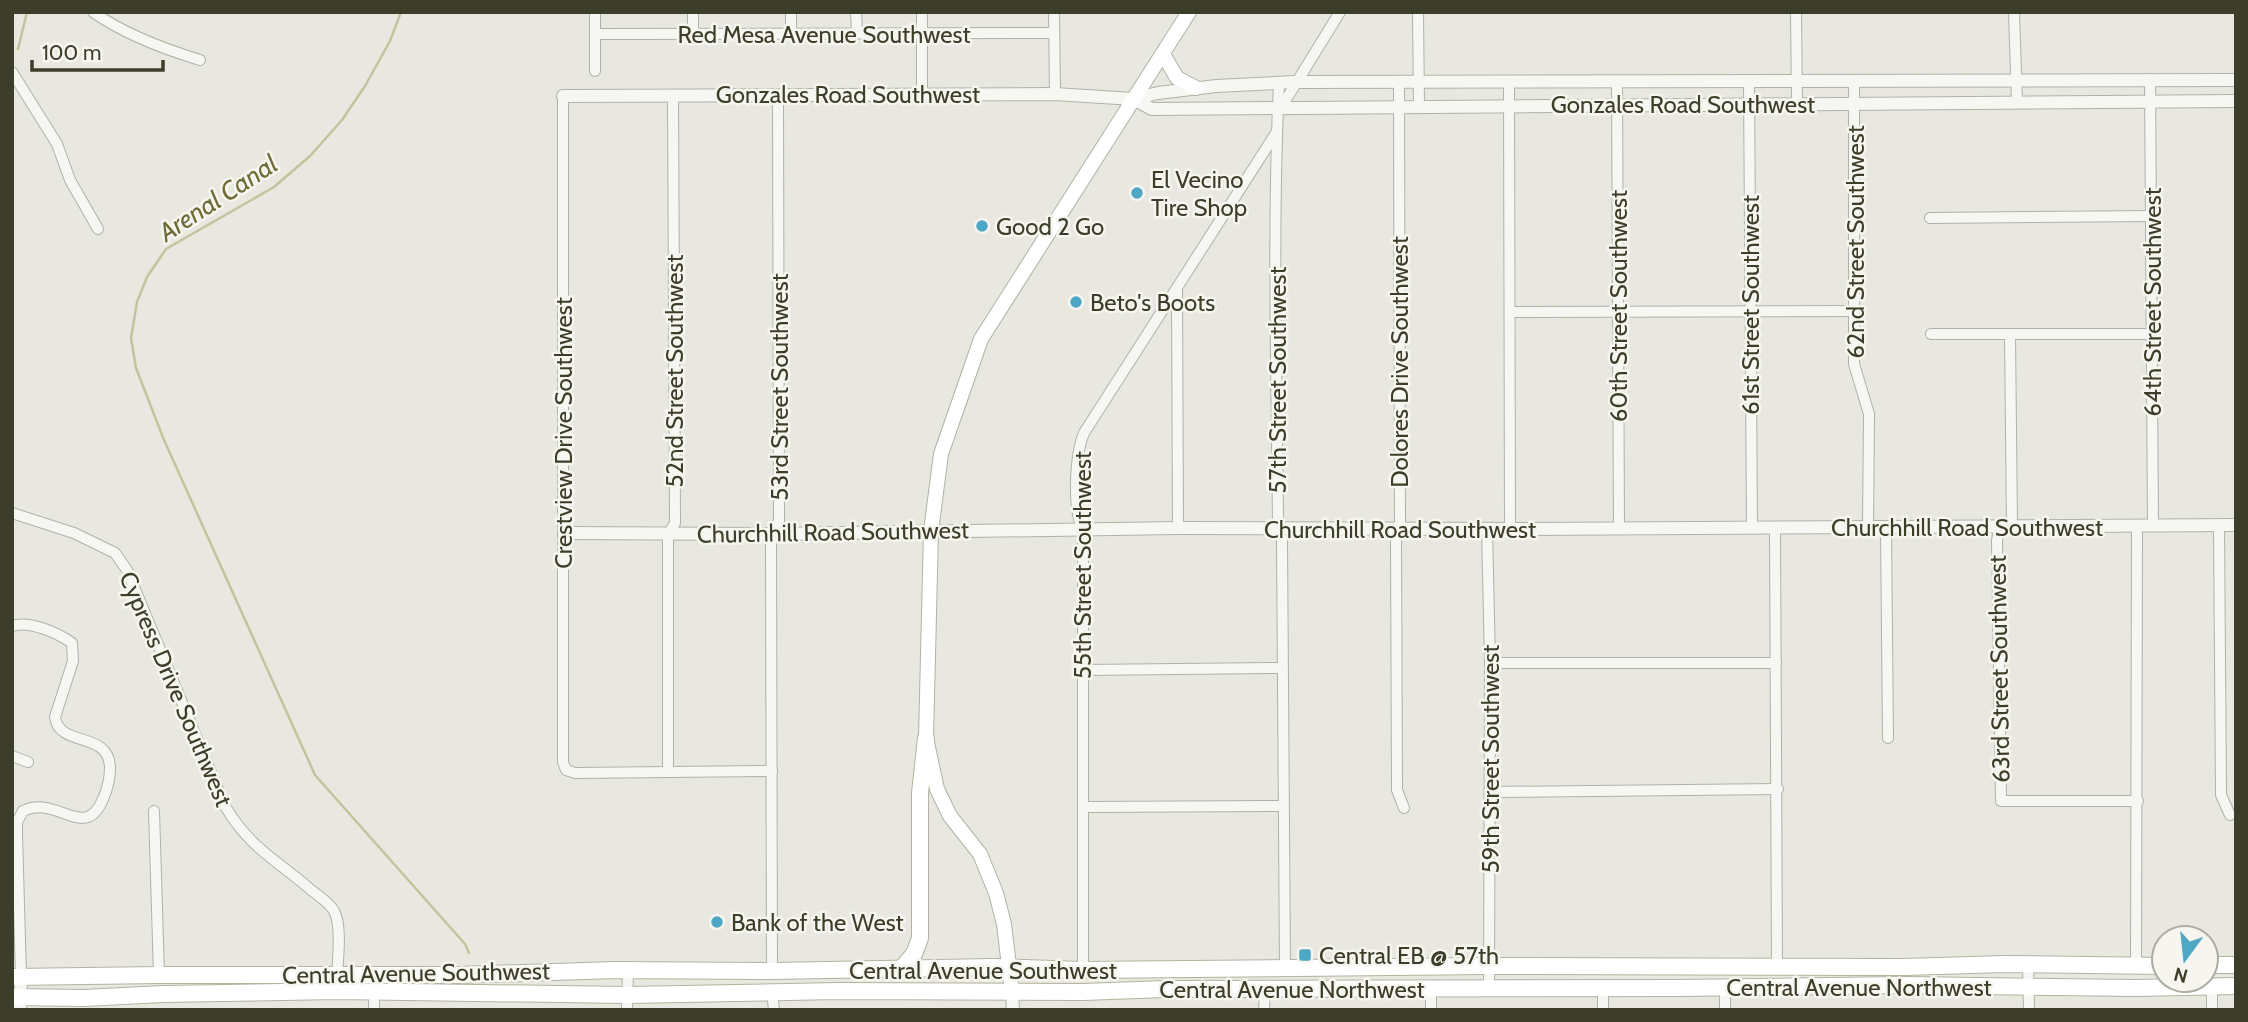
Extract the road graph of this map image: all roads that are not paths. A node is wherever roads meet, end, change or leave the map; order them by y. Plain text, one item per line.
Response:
1 (93, 12) edge
2 (595, 12) edge
3 (693, 12) edge
4 (791, 12) edge
5 (856, 12) edge
6 (922, 12) edge
7 (1054, 12) edge
8 (1189, 12) edge
9 (1340, 12) edge
10 (1418, 12) edge
11 (1796, 12) edge
12 (2014, 12) edge
13 (791, 33) junction
14 (857, 33) junction
15 (922, 33) junction
16 (1053, 33) junction
17 (595, 34) junction
18 (693, 34) junction
19 (1163, 54) junction
20 (200, 60) dead end
21 (595, 71) dead end
22 (12, 72) edge
23 (2015, 79) junction
24 (2150, 79) junction
25 (1854, 80) junction
26 (2236, 80) edge
27 (1797, 81) junction
28 (1295, 82) junction
29 (1617, 82) junction
30 (1749, 82) junction
31 (1279, 83) junction
32 (1399, 83) junction
33 (1419, 83) junction
34 (1509, 83) junction
35 (1196, 88) junction
36 (922, 94) junction
37 (1055, 94) junction
38 (673, 95) junction
39 (779, 95) junction
40 (563, 96) joint
41 (1133, 99) junction
42 (2236, 101) edge
43 (2150, 102) junction
44 (1797, 103) junction
45 (2017, 103) junction
46 (1617, 104) junction
47 (1749, 104) junction
48 (1854, 104) junction
49 (1509, 105) junction
50 (1280, 106) junction
51 (1419, 106) junction
52 (1399, 107) junction
53 (1276, 133) junction
54 (2152, 216) junction
55 (1930, 218) dead end
56 (98, 229) dead end
57 (1177, 291) junction
58 (1750, 310) junction
59 (1854, 311) junction
60 (1511, 312) junction
61 (1618, 312) junction
62 (1931, 334) dead end
63 (2010, 334) junction
64 (2151, 334) junction
65 (12, 513) edge
66 (2137, 525) junction
67 (2153, 525) junction
68 (2219, 525) junction
69 (2236, 525) edge
70 (2012, 526) junction
71 (1868, 527) junction
72 (1886, 527) junction
73 (1178, 528) junction
74 (1752, 528) junction
75 (1775, 528) junction
76 (1278, 529) junction
77 (1400, 529) junction
78 (1487, 529) junction
79 (1510, 529) junction
80 (1619, 529) junction
81 (1083, 530) junction
82 (931, 531) junction
83 (564, 533) junction
84 (668, 534) junction
85 (771, 534) junction
86 (12, 625) edge
87 (1490, 663) junction
88 (1776, 663) junction
89 (1282, 668) junction
90 (1083, 670) junction
91 (926, 738) junction
92 (1888, 738) dead end
93 (12, 756) edge
94 (28, 762) dead end
95 (668, 771) junction
96 (772, 771) junction
97 (1778, 789) junction
98 (1490, 792) junction
99 (2138, 801) junction
100 (1283, 806) junction
101 (1084, 807) junction
102 (1404, 808) dead end
103 (18, 810) edge
104 (154, 811) dead end
105 (2230, 815) dead end
106 (2028, 964) junction
107 (1489, 966) junction
108 (2150, 966) edge
109 (2136, 967) junction
110 (901, 968) junction
111 (1009, 968) junction
112 (1777, 968) junction
113 (628, 970) junction
114 (1083, 970) junction
115 (1285, 970) junction
116 (772, 971) junction
117 (159, 975) junction
118 (337, 975) junction
119 (16, 977) edge
120 (2150, 986) edge
121 (2028, 987) junction
122 (1725, 988) junction
123 (1431, 989) junction
124 (1489, 989) junction
125 (1603, 989) junction
126 (1265, 990) junction
127 (374, 992) junction
128 (772, 992) junction
129 (1012, 992) junction
130 (18, 1001) edge
131 (627, 1002) edge
132 (374, 1010) edge
133 (774, 1010) edge
134 (1013, 1010) edge
135 (1264, 1010) edge
136 (1432, 1010) edge
137 (1603, 1010) edge
138 (1725, 1010) edge
139 (2029, 1010) edge

1 - 20 street
2 - 17 street
3 - 18 street
4 - 13 street
5 - 14 street
6 - 15 street
7 - 16 street
8 - 19 main road
9 - 28 street
10 - 33 street
11 - 27 street
12 - 23 street
13 - 14 street, Red Mesa Avenue Southwest
13 - 18 street, Red Mesa Avenue Southwest
14 - 15 street, Red Mesa Avenue Southwest
15 - 16 street, Red Mesa Avenue Southwest
15 - 36 street
16 - 37 street
17 - 18 street, Red Mesa Avenue Southwest
17 - 21 street
19 - 35 main road
19 - 41 main road
22 - 56 street
23 - 24 street, Gonzales Road Southwest
23 - 25 street, Gonzales Road Southwest
23 - 45 street
24 - 26 street, Gonzales Road Southwest
24 - 43 street, 64th Street Southwest
25 - 27 street, Gonzales Road Southwest
25 - 48 street, 62nd Street Southwest
27 - 30 street, Gonzales Road Southwest
27 - 44 street
28 - 31 street, Gonzales Road Southwest
28 - 32 street, Gonzales Road Southwest
28 - 50 street
29 - 30 street, Gonzales Road Southwest
29 - 34 street, Gonzales Road Southwest
29 - 46 street, 60th Street Southwest
30 - 47 street, 61st Street Southwest
31 - 35 street, Gonzales Road Southwest
31 - 50 street, 57th Street Southwest
32 - 33 street, Gonzales Road Southwest
32 - 52 street, Dolores Drive Southwest
33 - 34 street, Gonzales Road Southwest
33 - 51 street
34 - 49 street
35 - 41 street, Gonzales Road Southwest
36 - 37 street, Gonzales Road Southwest
36 - 39 street, Gonzales Road Southwest
37 - 41 street, Gonzales Road Southwest
38 - 39 street, Gonzales Road Southwest
38 - 40 street, Gonzales Road Southwest
38 - 84 street, 52nd Street Southwest
39 - 85 street, 53rd Street Southwest
40 - 83 street, Crestview Drive Southwest
41 - 50 street, Gonzales Road Southwest
41 - 82 main road
42 - 43 street, Gonzales Road Southwest
43 - 45 street, Gonzales Road Southwest
43 - 54 street, 64th Street Southwest
44 - 47 street, Gonzales Road Southwest
44 - 48 street, Gonzales Road Southwest
45 - 48 street, Gonzales Road Southwest
46 - 47 street, Gonzales Road Southwest
46 - 49 street, Gonzales Road Southwest
46 - 61 street, 60th Street Southwest
47 - 58 street, 61st Street Southwest
48 - 59 street, 62nd Street Southwest
49 - 51 street, Gonzales Road Southwest
49 - 60 street
50 - 52 street, Gonzales Road Southwest
50 - 53 street, 57th Street Southwest
51 - 52 street, Gonzales Road Southwest
52 - 77 street, Dolores Drive Southwest
53 - 57 street, 55th Street Southwest
53 - 76 street, 57th Street Southwest
54 - 55 street
54 - 64 street, 64th Street Southwest
57 - 73 street
57 - 81 street, 55th Street Southwest
58 - 59 street
58 - 61 street
58 - 74 street, 61st Street Southwest
59 - 71 street, 62nd Street Southwest
60 - 61 street
60 - 79 street
61 - 80 street, 60th Street Southwest
62 - 63 street
63 - 64 street
63 - 70 street, 63rd Street Southwest
64 - 67 street, 64th Street Southwest
65 - 118 street, Cypress Drive Southwest
66 - 67 street, Churchhill Road Southwest
66 - 70 street, Churchhill Road Southwest
66 - 99 street
67 - 68 street, Churchhill Road Southwest
68 - 69 street, Churchhill Road Southwest
68 - 105 street
70 - 72 street, Churchhill Road Southwest
70 - 99 street, 63rd Street Southwest
71 - 72 street, Churchhill Road Southwest
71 - 75 street, Churchhill Road Southwest
72 - 92 street
73 - 76 street, Churchhill Road Southwest
73 - 81 street, Churchhill Road Southwest
74 - 75 street, Churchhill Road Southwest
74 - 80 street, Churchhill Road Southwest
75 - 88 street
76 - 77 street, Churchhill Road Southwest
76 - 89 street, 57th Street Southwest
77 - 78 street, Churchhill Road Southwest
77 - 102 street, Dolores Drive Southwest
78 - 79 street, Churchhill Road Southwest
78 - 87 street, 59th Street Southwest
79 - 80 street, Churchhill Road Southwest
81 - 82 street, Churchhill Road Southwest
81 - 90 street, 55th Street Southwest
82 - 85 street, Churchhill Road Southwest
82 - 91 main road
83 - 84 street, Churchhill Road Southwest
83 - 95 street, Crestview Drive Southwest
84 - 85 street, Churchhill Road Southwest
84 - 95 street, 52nd Street Southwest
85 - 96 street, 53rd Street Southwest
86 - 103 street
87 - 88 street
87 - 98 street, 59th Street Southwest
88 - 97 street
89 - 90 street
89 - 100 street, 57th Street Southwest
90 - 101 street, 55th Street Southwest
91 - 110 main road
91 - 111 main road
93 - 94 street
95 - 96 street
96 - 116 street, 53rd Street Southwest
97 - 98 street
97 - 112 street
98 - 107 street, 59th Street Southwest
99 - 109 street
100 - 101 street
100 - 115 street, 57th Street Southwest
101 - 114 street, 55th Street Southwest
103 - 119 street
104 - 117 street
106 - 109 main road, Central Avenue Southwest
106 - 112 main road, Central Avenue Southwest
106 - 121 street
107 - 112 main road, Central Avenue Southwest
107 - 115 main road, Central Avenue Southwest
107 - 124 street, 59th Street Southwest
108 - 109 main road, Central Avenue Southwest
110 - 111 main road, Central Avenue Southwest
110 - 116 main road, Central Avenue Southwest
111 - 114 main road, Central Avenue Southwest
111 - 129 main road
113 - 116 main road, Central Avenue Southwest
113 - 118 main road, Central Avenue Southwest
113 - 131 street
114 - 115 main road, Central Avenue Southwest
117 - 118 main road, Central Avenue Southwest
117 - 119 main road, Central Avenue Southwest
119 - 130 street
120 - 121 main road, Central Avenue Northwest
121 - 122 main road, Central Avenue Northwest
121 - 139 street
122 - 125 main road, Central Avenue Northwest
122 - 138 street
123 - 124 main road, Central Avenue Northwest
123 - 126 main road, Central Avenue Northwest
123 - 136 street
124 - 125 main road, Central Avenue Northwest
125 - 137 street
126 - 129 main road, Central Avenue Northwest
126 - 135 street
127 - 130 main road, Central Avenue Northwest
127 - 131 main road, Central Avenue Northwest
127 - 132 street
128 - 129 main road, Central Avenue Northwest
128 - 131 main road, Central Avenue Northwest
128 - 133 street
129 - 134 street

